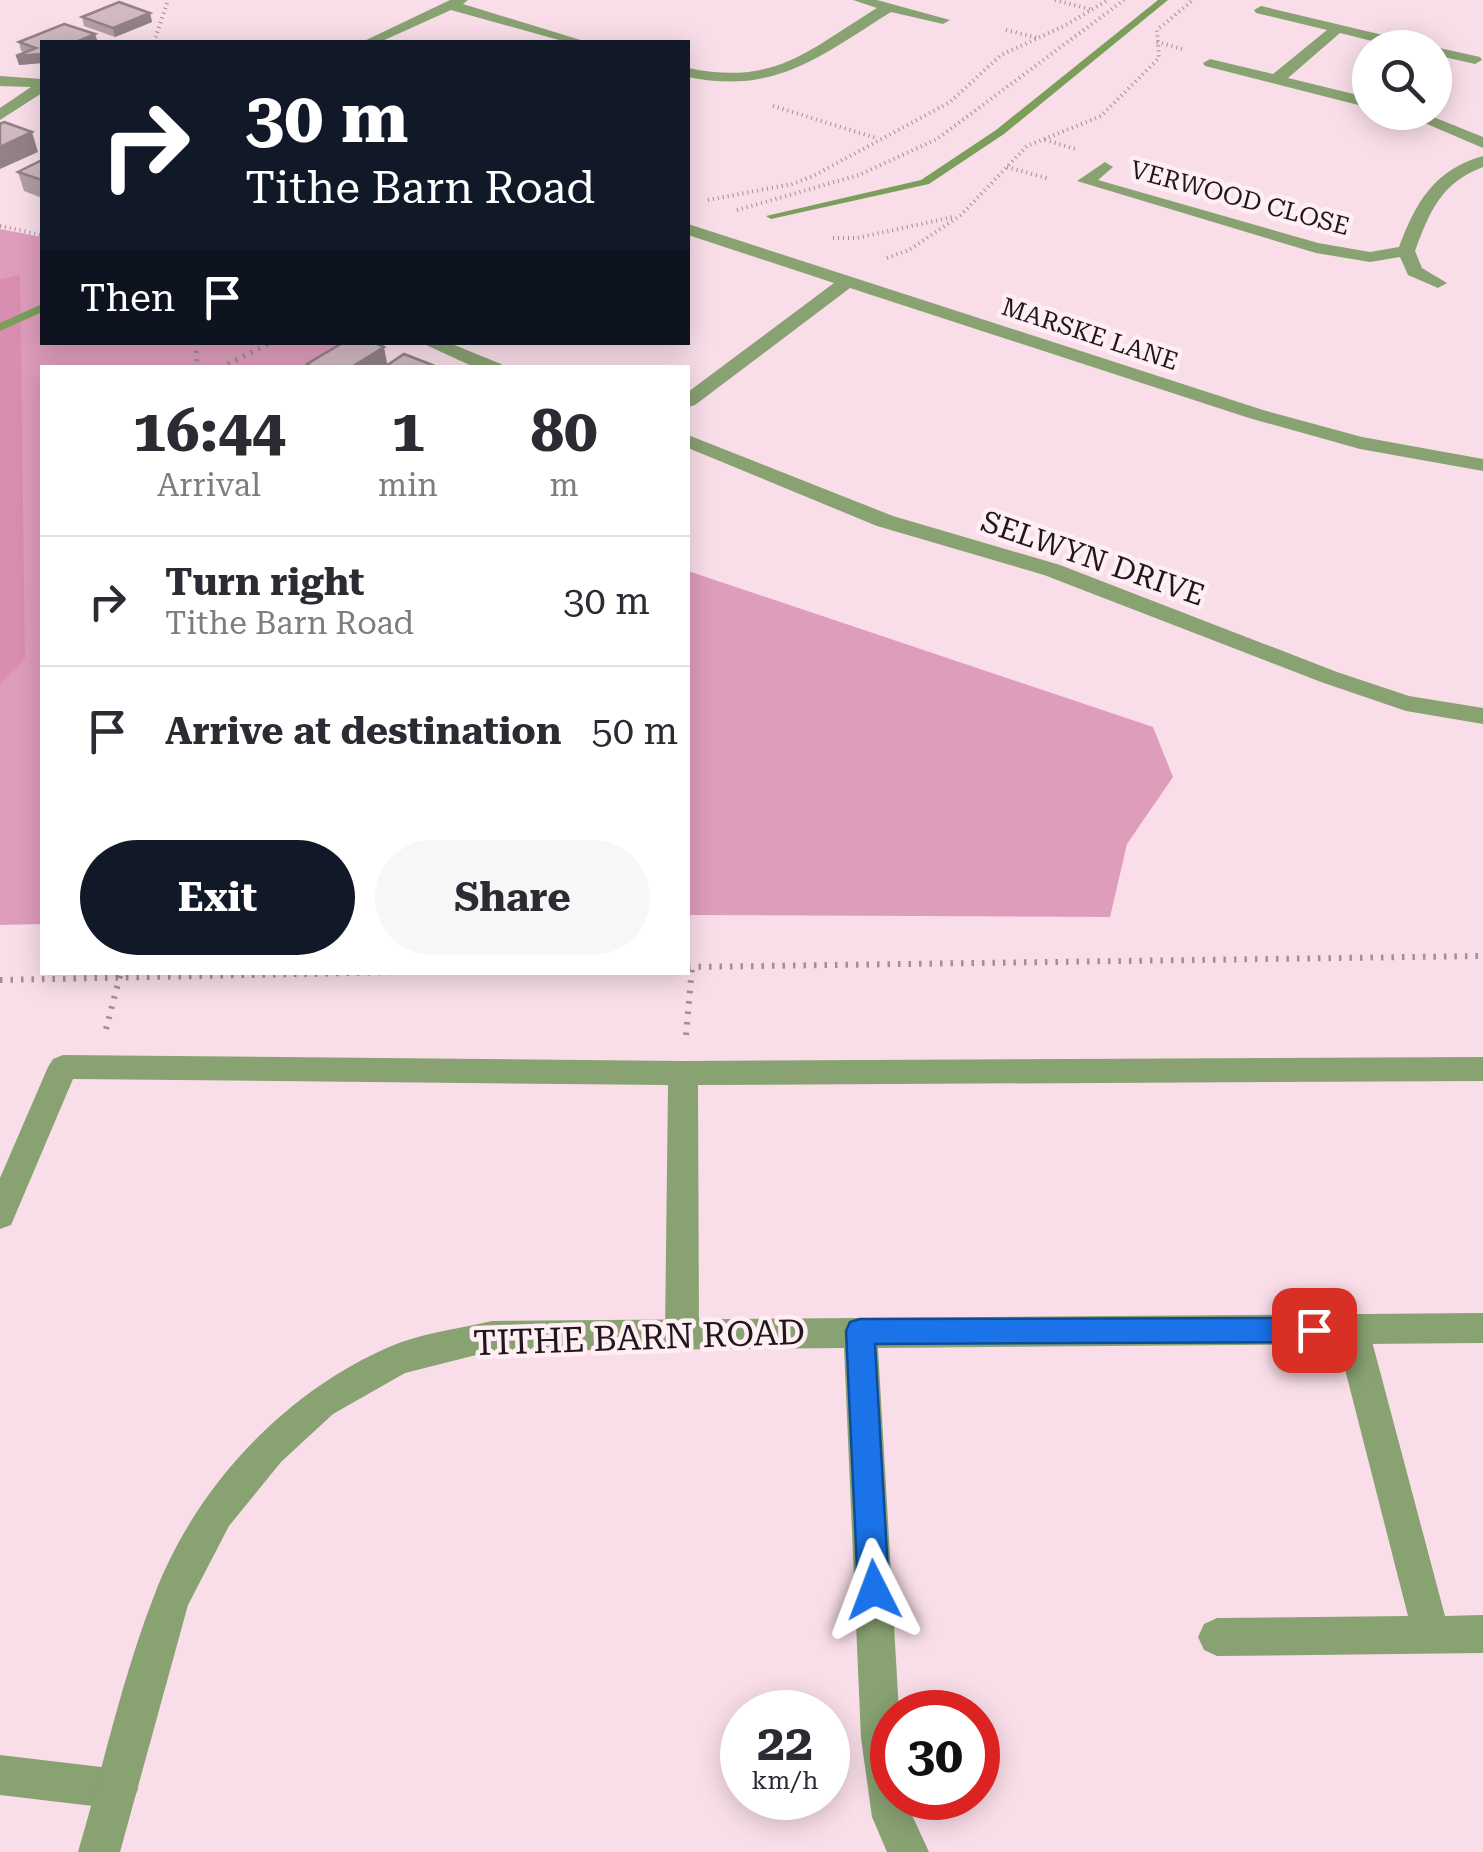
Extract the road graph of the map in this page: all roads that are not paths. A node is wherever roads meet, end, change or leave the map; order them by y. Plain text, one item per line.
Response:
1 (860, 0) edge
2 (455, 3) edge
3 (889, 7) junction
4 (1260, 10) dead end
5 (943, 20) dead end
6 (1338, 28) junction
7 (1352, 31) edge
8 (373, 40) edge
9 (574, 40) edge
10 (1210, 63) dead end
11 (690, 74) edge
12 (1277, 79) junction
13 (0, 81) edge
14 (40, 83) edge
15 (40, 84) edge
16 (1352, 98) edge
17 (16, 107) junction
18 (40, 113) edge
19 (0, 115) edge
20 (1452, 130) edge
21 (1483, 142) edge
22 (1483, 160) edge
23 (1105, 167) dead end
24 (690, 230) edge
25 (1406, 251) junction
26 (848, 282) junction
27 (1438, 283) dead end
28 (436, 345) edge
29 (492, 345) edge
30 (471, 359) junction
31 (486, 365) edge
32 (690, 400) edge
33 (690, 442) edge
34 (1483, 465) edge
35 (1483, 716) edge
36 (1483, 1069) edge
37 (684, 1072) junction
38 (0, 1215) edge
39 (1483, 1328) edge
40 (1352, 1330) junction
41 (860, 1331) junction
42 (682, 1333) junction
43 (1430, 1634) junction
44 (1483, 1634) edge
45 (1217, 1637) dead end
46 (0, 1775) edge
47 (118, 1789) junction
48 (99, 1852) edge
49 (908, 1852) edge

1 - 3 street
2 - 8 street
2 - 9 street
3 - 5 street
3 - 11 street
4 - 6 street
6 - 7 street
6 - 12 street
10 - 12 street
12 - 16 street
13 - 14 street
15 - 17 street
17 - 18 street
17 - 19 street
20 - 21 street
22 - 25 street
23 - 25 street, VERWOOD CLOSE
24 - 26 street, MARSKE LANE
25 - 27 street
26 - 32 street
26 - 34 street, MARSKE LANE
28 - 30 street
29 - 30 street
30 - 31 street
33 - 35 street, SELWYN DRIVE
36 - 37 street
37 - 38 street
37 - 42 street
39 - 40 street, TITHE BARN ROAD
40 - 41 street, TITHE BARN ROAD
40 - 43 street
41 - 42 street, TITHE BARN ROAD
41 - 49 street
42 - 47 street, TITHE BARN ROAD
43 - 44 street
43 - 45 street
46 - 47 street
47 - 48 street, TITHE BARN ROAD

